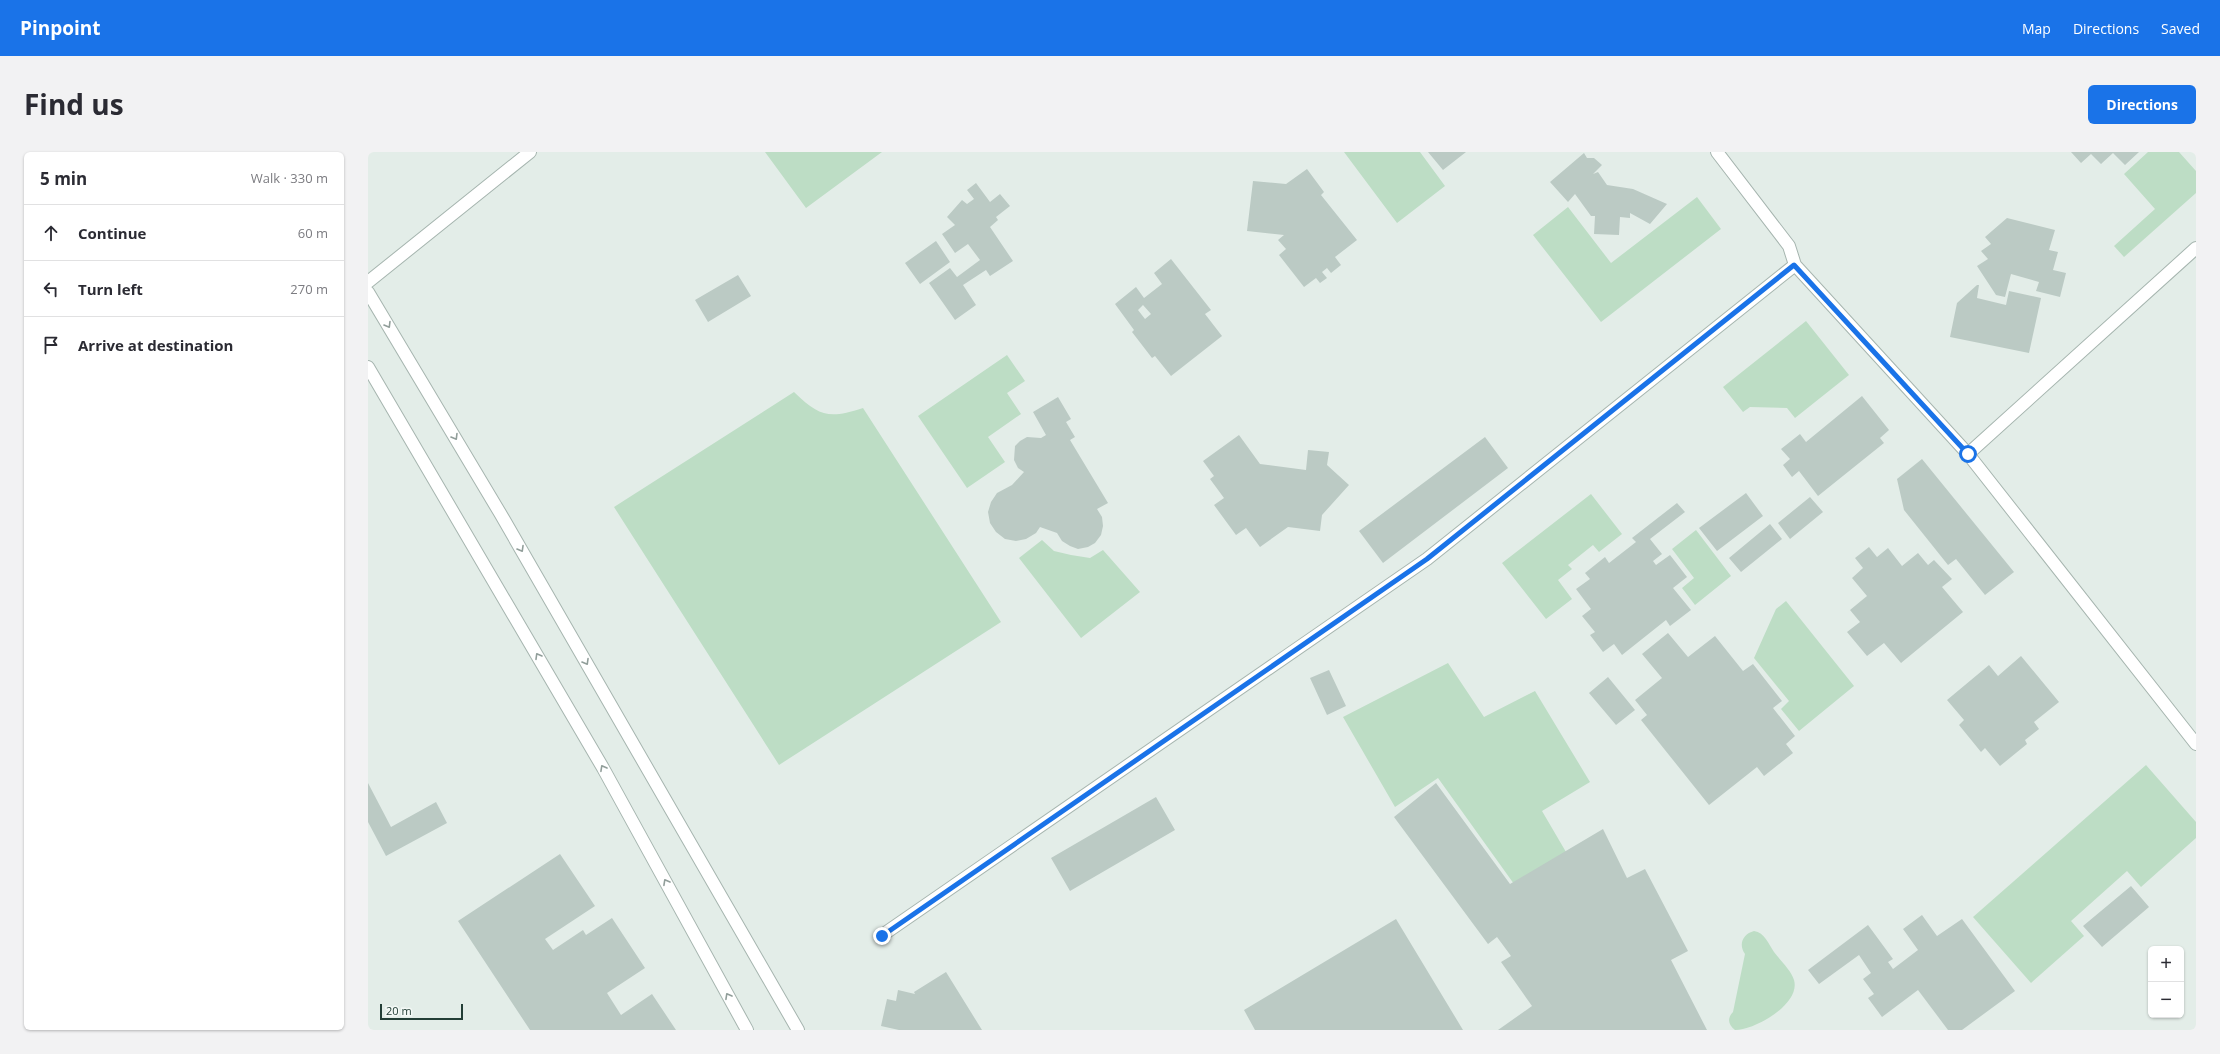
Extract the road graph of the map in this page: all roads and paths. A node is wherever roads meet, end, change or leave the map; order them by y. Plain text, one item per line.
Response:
1 (530, 152) edge
2 (1717, 152) edge
3 (2196, 248) edge
4 (1794, 265) junction
5 (368, 282) edge
6 (368, 292) edge
7 (368, 367) edge
8 (1968, 454) junction
9 (2196, 744) edge
10 (882, 936) dead end
11 (747, 1030) edge
12 (798, 1030) edge

1 - 5 street
2 - 4 street
3 - 8 street
4 - 8 street
4 - 10 street
6 -> 12 street
11 -> 7 street
8 - 9 street

